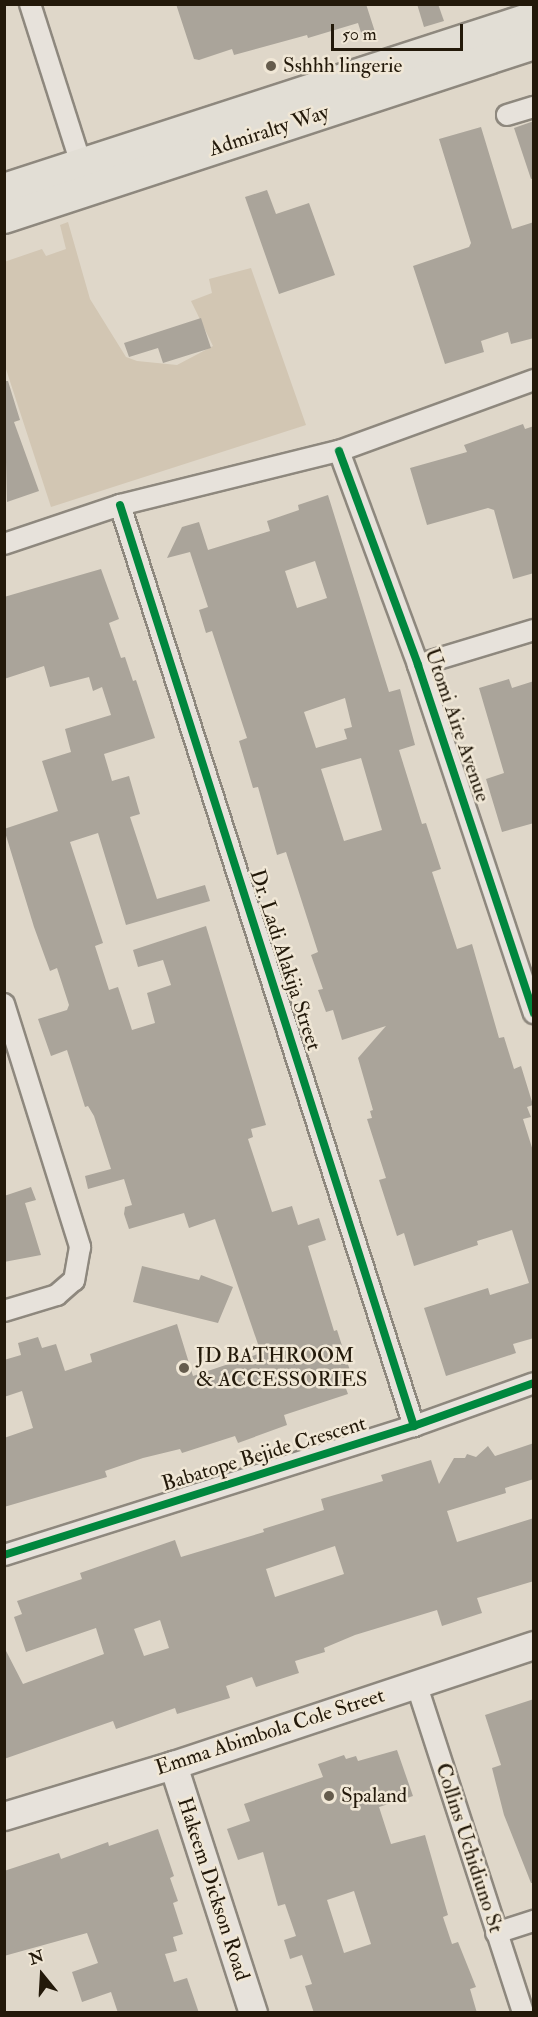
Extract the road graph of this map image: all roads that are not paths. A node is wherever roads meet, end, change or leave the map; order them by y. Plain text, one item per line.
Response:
1 (30, 4) edge
2 (534, 17) edge
3 (534, 44) edge
4 (534, 107) edge
5 (507, 116) dead end
6 (81, 164) junction
7 (4, 189) edge
8 (4, 218) edge
9 (534, 380) edge
10 (339, 451) junction
11 (120, 505) junction
12 (4, 544) edge
13 (534, 630) edge
14 (418, 665) junction
15 (4, 1004) edge
16 (534, 1013) edge
17 (12, 1053) edge
18 (4, 1311) edge
19 (534, 1383) edge
20 (414, 1426) junction
21 (4, 1555) edge
22 (534, 1645) edge
23 (416, 1683) junction
24 (173, 1765) junction
25 (4, 1816) edge
26 (534, 1920) edge
27 (496, 1933) junction
28 (253, 2013) edge
29 (523, 2013) edge

1 - 6 street
2 - 6 main road, Admiralty Way
3 - 8 main road, Admiralty Way
4 - 5 street
6 - 7 main road, Admiralty Way
9 - 10 street
10 - 11 street
10 - 14 street, Utomi Aire Avenue
11 - 12 street
11 - 20 street, Dr. Ladi Alakija Street
13 - 14 street
14 - 16 street, Utomi Aire Avenue
15 - 17 street
17 - 18 street
19 - 20 street, Babatope Bejide Crescent
20 - 21 street, Babatope Bejide Crescent
22 - 23 street, Emma Abimbola Cole Street
23 - 24 street, Emma Abimbola Cole Street
23 - 27 street, Collins Uchidiuno St
24 - 25 street, Emma Abimbola Cole Street
24 - 28 street, Hakeem Dickson Road
26 - 27 street
27 - 29 street, Collins Uchidiuno St

